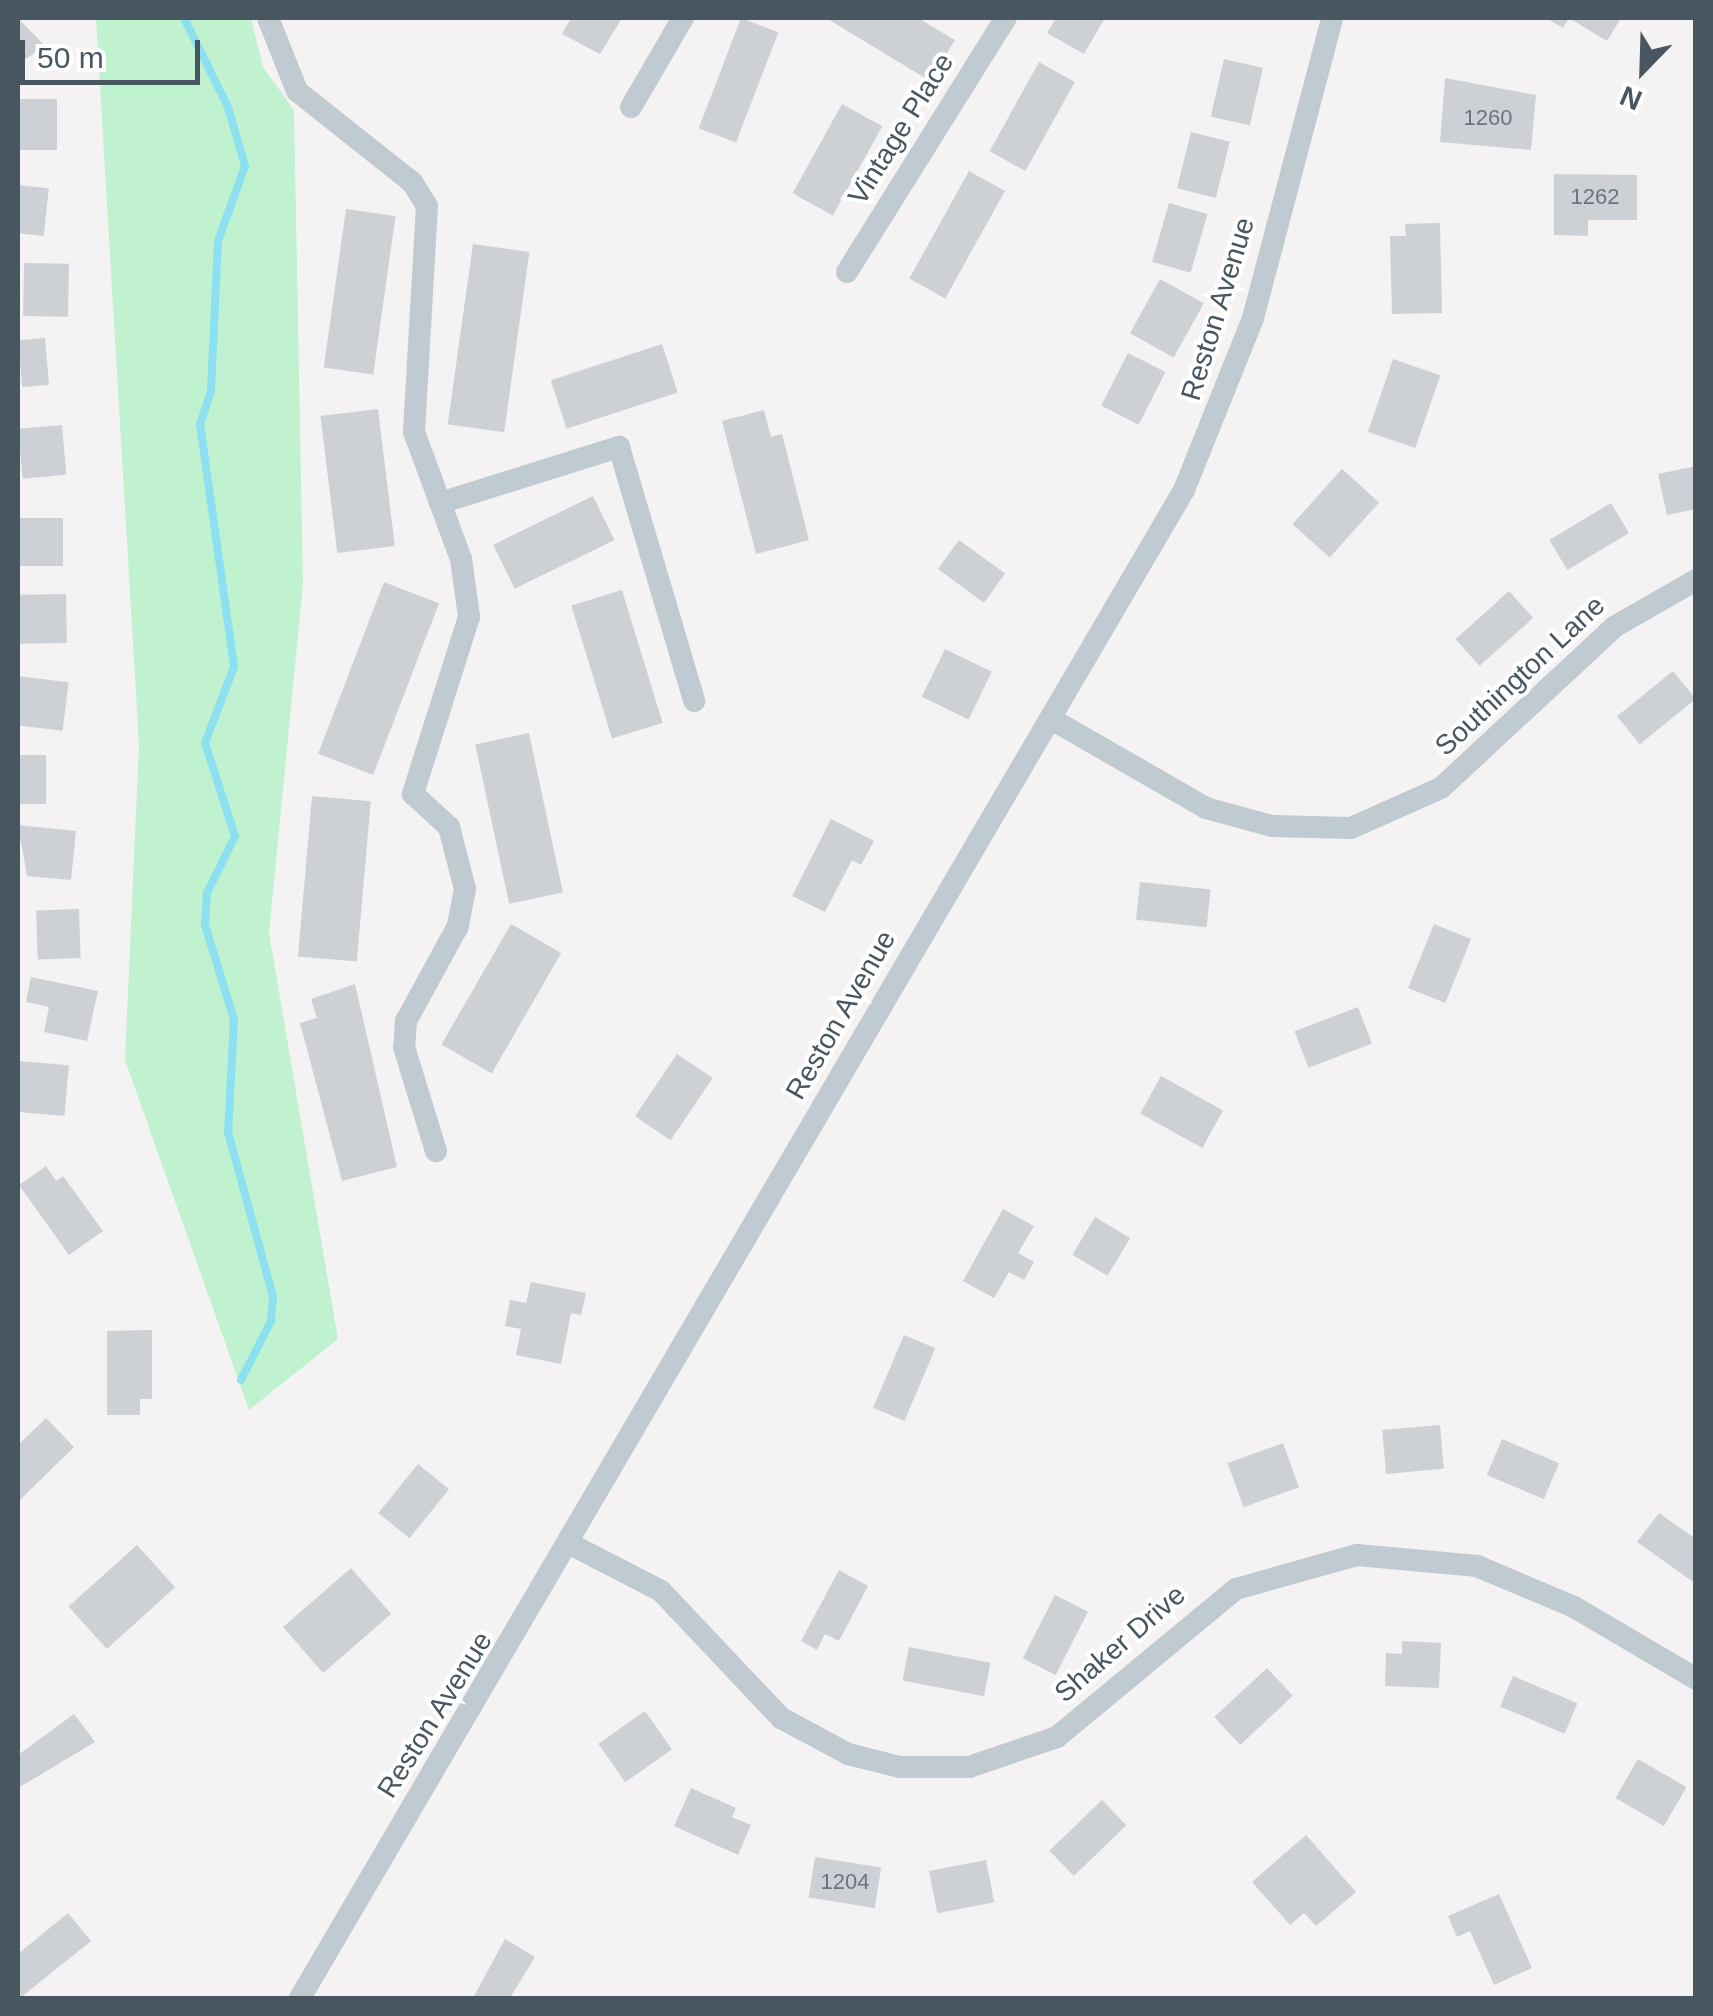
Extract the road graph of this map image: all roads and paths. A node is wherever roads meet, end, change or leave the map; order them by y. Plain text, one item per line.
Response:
1 (268, 18) edge
2 (684, 18) edge
3 (1332, 18) edge
4 (1001, 19) edge
5 (631, 107) dead end
6 (847, 272) dead end
7 (440, 502) junction
8 (1696, 580) edge
9 (694, 702) dead end
10 (1054, 720) junction
11 (436, 1151) dead end
12 (570, 1544) junction
13 (1696, 1679) edge
14 (300, 1998) edge

1 - 7 street
2 - 5 street
3 - 10 street, Reston Avenue
4 - 6 street, Vintage Place
7 - 9 street
7 - 11 street
8 - 10 street, Southington Lane
10 - 12 street, Reston Avenue
12 - 13 street, Shaker Drive
12 - 14 street, Reston Avenue

